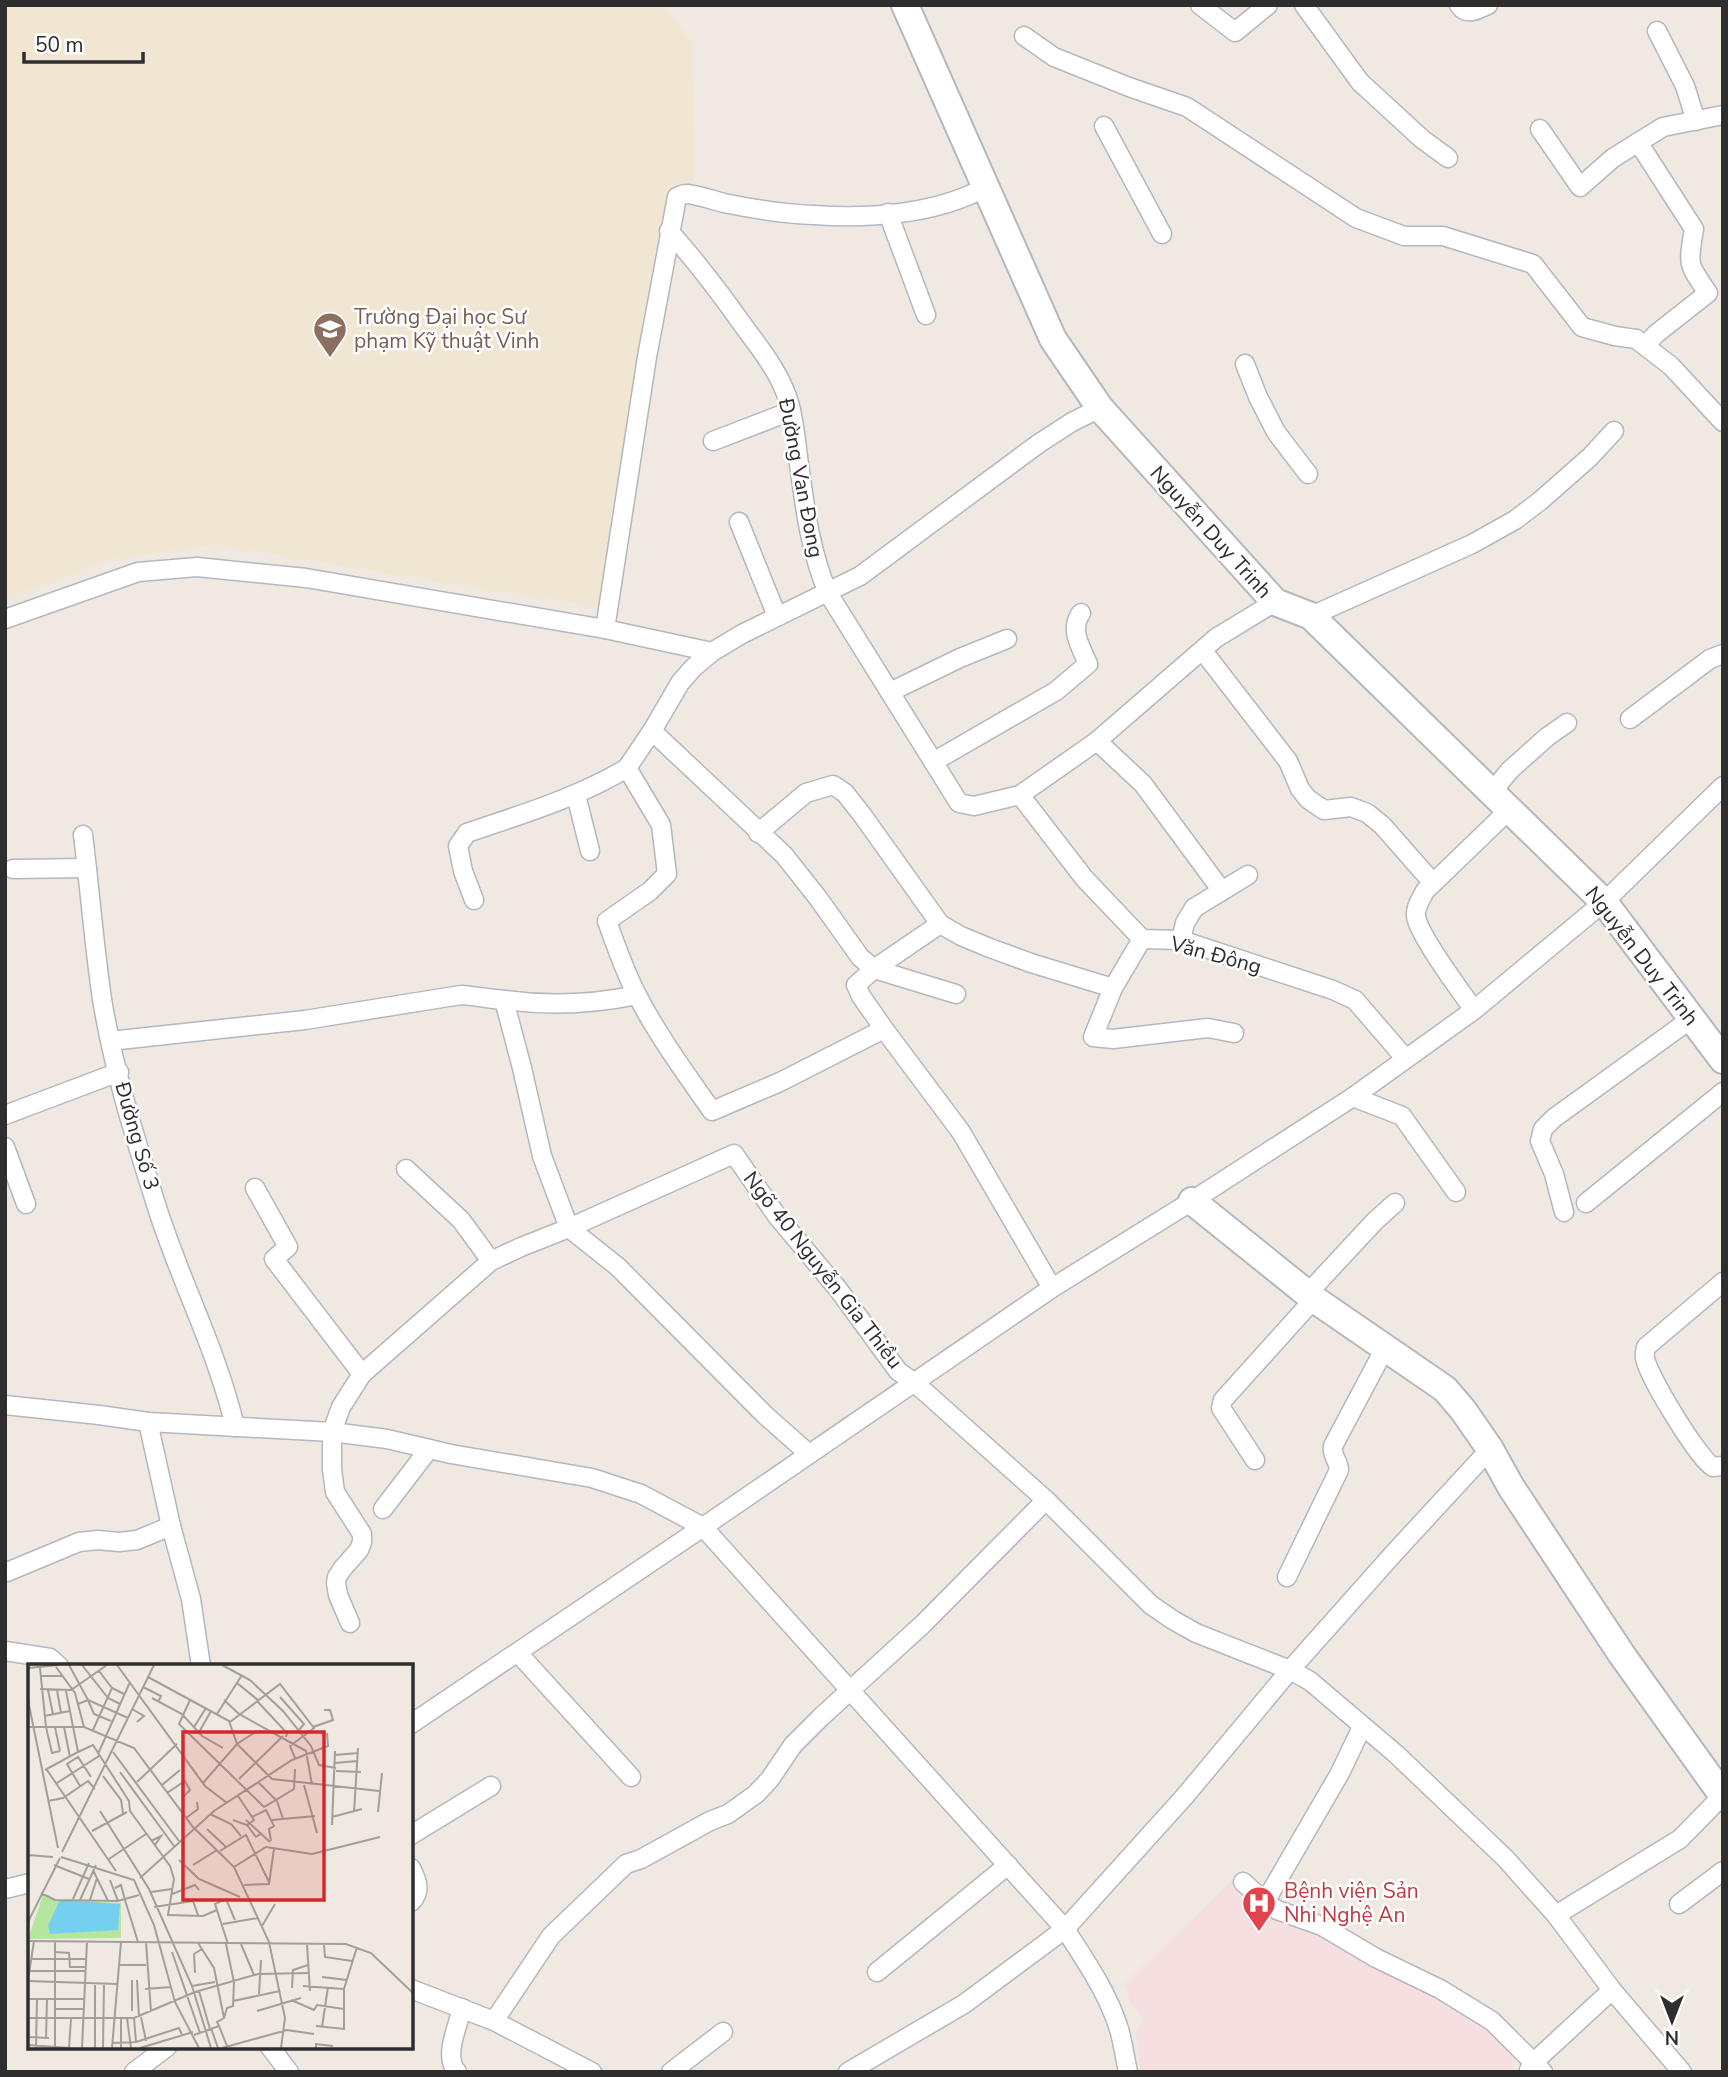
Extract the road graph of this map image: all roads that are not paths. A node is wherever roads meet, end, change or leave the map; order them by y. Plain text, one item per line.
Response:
1 (905, 5) edge
2 (1200, 5) edge
3 (1268, 5) edge
4 (1304, 5) edge
5 (1459, 5) edge
6 (1489, 5) edge
7 (1657, 31) dead end
8 (1024, 36) dead end
9 (1723, 115) edge
10 (1696, 121) junction
11 (1104, 126) dead end
12 (1540, 129) dead end
13 (1638, 142) junction
14 (1448, 158) dead end
15 (986, 187) junction
16 (888, 213) junction
17 (669, 231) junction
18 (1162, 234) dead end
19 (926, 316) dead end
20 (1645, 346) junction
21 (1245, 363) dead end
22 (1100, 408) junction
23 (791, 411) junction
24 (1723, 422) edge
25 (1614, 431) dead end
26 (713, 441) dead end
27 (1308, 474) dead end
28 (739, 522) dead end
29 (828, 593) junction
30 (1275, 602) junction
31 (1081, 613) dead end
32 (778, 616) junction
33 (1311, 616) junction
34 (5, 619) edge
35 (605, 629) junction
36 (1007, 639) dead end
37 (1203, 651) junction
38 (712, 652) junction
39 (1723, 654) edge
40 (890, 692) junction
41 (1630, 719) dead end
42 (1567, 723) dead end
43 (652, 731) junction
44 (1097, 741) junction
45 (933, 762) junction
46 (628, 768) junction
47 (1723, 786) edge
48 (576, 795) junction
49 (1020, 795) junction
50 (1501, 801) junction
51 (758, 832) junction
52 (83, 835) dead end
53 (590, 851) dead end
54 (87, 868) junction
55 (13, 869) dead end
56 (1248, 875) dead end
57 (1433, 883) junction
58 (1222, 891) junction
59 (474, 900) dead end
60 (1604, 902) junction
61 (940, 924) junction
62 (1142, 939) junction
63 (1181, 940) junction
64 (874, 969) junction
65 (1113, 988) junction
66 (956, 994) dead end
67 (637, 995) junction
68 (504, 1000) junction
69 (1474, 1010) junction
70 (1691, 1019) junction
71 (884, 1028) junction
72 (1234, 1033) dead end
73 (110, 1041) junction
74 (1405, 1058) junction
75 (1723, 1060) edge
76 (119, 1072) junction
77 (1723, 1092) edge
78 (1353, 1097) junction
79 (5, 1115) edge
80 (5, 1147) edge
81 (406, 1168) dead end
82 (255, 1188) dead end
83 (1455, 1192) dead end
84 (1192, 1201) junction
85 (1395, 1203) dead end
86 (1586, 1203) dead end
87 (26, 1204) dead end
88 (1564, 1212) dead end
89 (569, 1228) junction
90 (491, 1261) junction
91 (1723, 1282) edge
92 (1052, 1288) junction
93 (1311, 1296) junction
94 (1385, 1348) junction
95 (362, 1374) junction
96 (915, 1383) junction
97 (5, 1405) edge
98 (148, 1422) junction
99 (235, 1427) junction
100 (332, 1432) junction
101 (429, 1449) junction
102 (1490, 1449) junction
103 (809, 1454) junction
104 (1255, 1460) dead end
105 (1723, 1466) edge
106 (1046, 1500) junction
107 (383, 1509) dead end
108 (171, 1526) junction
109 (703, 1527) junction
110 (7, 1572) edge
111 (1287, 1577) dead end
112 (349, 1623) dead end
113 (5, 1651) edge
114 (517, 1653) junction
115 (57, 1664) edge
116 (201, 1664) edge
117 (1290, 1670) junction
118 (850, 1690) junction
119 (413, 1723) edge
120 (1362, 1727) junction
121 (631, 1777) dead end
122 (491, 1786) dead end
123 (1723, 1796) edge
124 (413, 1834) edge
125 (1008, 1865) junction
126 (1723, 1871) edge
127 (413, 1872) edge
128 (1243, 1882) dead end
129 (28, 1883) edge
130 (5, 1889) edge
131 (413, 1900) edge
132 (1265, 1902) junction
133 (1679, 1904) dead end
134 (1556, 1915) junction
135 (1065, 1929) junction
136 (877, 1972) dead end
137 (413, 1990) edge
138 (1612, 1990) junction
139 (463, 2008) junction
140 (494, 2021) junction
141 (723, 2032) dead end
142 (164, 2049) edge
143 (272, 2049) edge
144 (1535, 2068) edge
145 (134, 2072) edge
146 (289, 2072) edge
147 (457, 2072) edge
148 (592, 2072) edge
149 (671, 2072) edge
150 (848, 2072) edge
151 (1128, 2072) edge
152 (1682, 2072) edge

1 - 15 street, Nguyễn Duy Trinh
2 - 3 street
4 - 14 street
5 - 6 street
7 - 10 street
8 - 20 street
9 - 10 street
10 - 13 street
11 - 18 street
12 - 13 street
13 - 20 street
15 - 16 street
15 - 22 street, Nguyễn Duy Trinh
16 - 17 street
16 - 19 street
17 - 23 street, Đường Van Đong
17 - 35 street
20 - 24 street
21 - 27 street
22 - 29 street
22 - 30 street, Nguyễn Duy Trinh
23 - 26 street
23 - 29 street, Đường Van Đong
25 - 33 street
28 - 32 street
29 - 32 street
29 - 40 street, Đường Van Đong
30 - 33 street, Nguyễn Duy Trinh
30 - 37 street
31 - 45 street
32 - 38 street
33 - 50 street, Nguyễn Duy Trinh
34 - 35 street
35 - 38 street
36 - 40 street
37 - 44 street
37 - 57 street
38 - 43 street
39 - 41 street
40 - 45 street, Đường Van Đong
42 - 50 street
43 - 46 street
43 - 51 street
44 - 49 street
44 - 58 street
45 - 49 street, Đường Van Đong
46 - 48 street
46 - 67 street
47 - 60 street
48 - 53 street
48 - 59 street
49 - 62 street, Văn Đông
50 - 57 street
50 - 60 street, Nguyễn Duy Trinh
51 - 61 street
51 - 64 street
52 - 54 street, Đường Số 3
54 - 55 street
54 - 73 street, Đường Số 3
56 - 58 street
57 - 69 street
58 - 63 street
60 - 69 street
60 - 70 street, Nguyễn Duy Trinh
61 - 64 street
61 - 65 street
62 - 63 street, Văn Đông
62 - 65 street
63 - 74 street, Văn Đông
64 - 66 street
64 - 71 street
65 - 72 street
67 - 68 street
67 - 71 street
68 - 73 street
68 - 89 street
69 - 74 street
70 - 75 street, Nguyễn Duy Trinh
70 - 88 street
71 - 92 street
73 - 76 street, Đường Số 3
74 - 78 street
76 - 79 street
76 - 99 street, Đường Số 3
77 - 86 street
78 - 83 street
78 - 84 street
80 - 87 street
81 - 90 street
82 - 95 street
84 - 92 street
84 - 93 street
85 - 93 street
89 - 90 street
89 - 96 street, Ngõ 40 Nguyễn Gia Thiều
89 - 103 street
90 - 95 street
91 - 105 street
92 - 96 street
93 - 94 street
93 - 104 street
94 - 102 street
94 - 111 street
95 - 100 street
96 - 103 street
96 - 106 street, Ngõ 40 Nguyễn Gia Thiều
97 - 98 street
98 - 99 street
98 - 108 street
99 - 100 street
100 - 101 street
100 - 112 street
101 - 107 street
101 - 109 street
102 - 117 street
102 - 123 street
103 - 109 street
106 - 117 street, Ngõ 40 Nguyễn Gia Thiều
106 - 118 street
108 - 110 street
108 - 116 street
109 - 114 street
109 - 118 street
113 - 115 street
114 - 119 street
114 - 121 street
117 - 120 street, Ngõ 40 Nguyễn Gia Thiều
117 - 135 street
118 - 125 street
118 - 140 street
120 - 132 street
120 - 134 street, Ngõ 40 Nguyễn Gia Thiều
122 - 124 street
123 - 134 street
125 - 135 street
125 - 136 street
126 - 133 street
127 - 131 street
128 - 132 street
129 - 130 street
132 - 144 street
134 - 138 street, Ngõ 40 Nguyễn Gia Thiều
135 - 150 street
135 - 151 street
137 - 139 street
138 - 144 street
138 - 152 street, Ngõ 40 Nguyễn Gia Thiều
139 - 140 street
139 - 147 street
140 - 148 street
141 - 149 street
142 - 145 street
143 - 146 street

